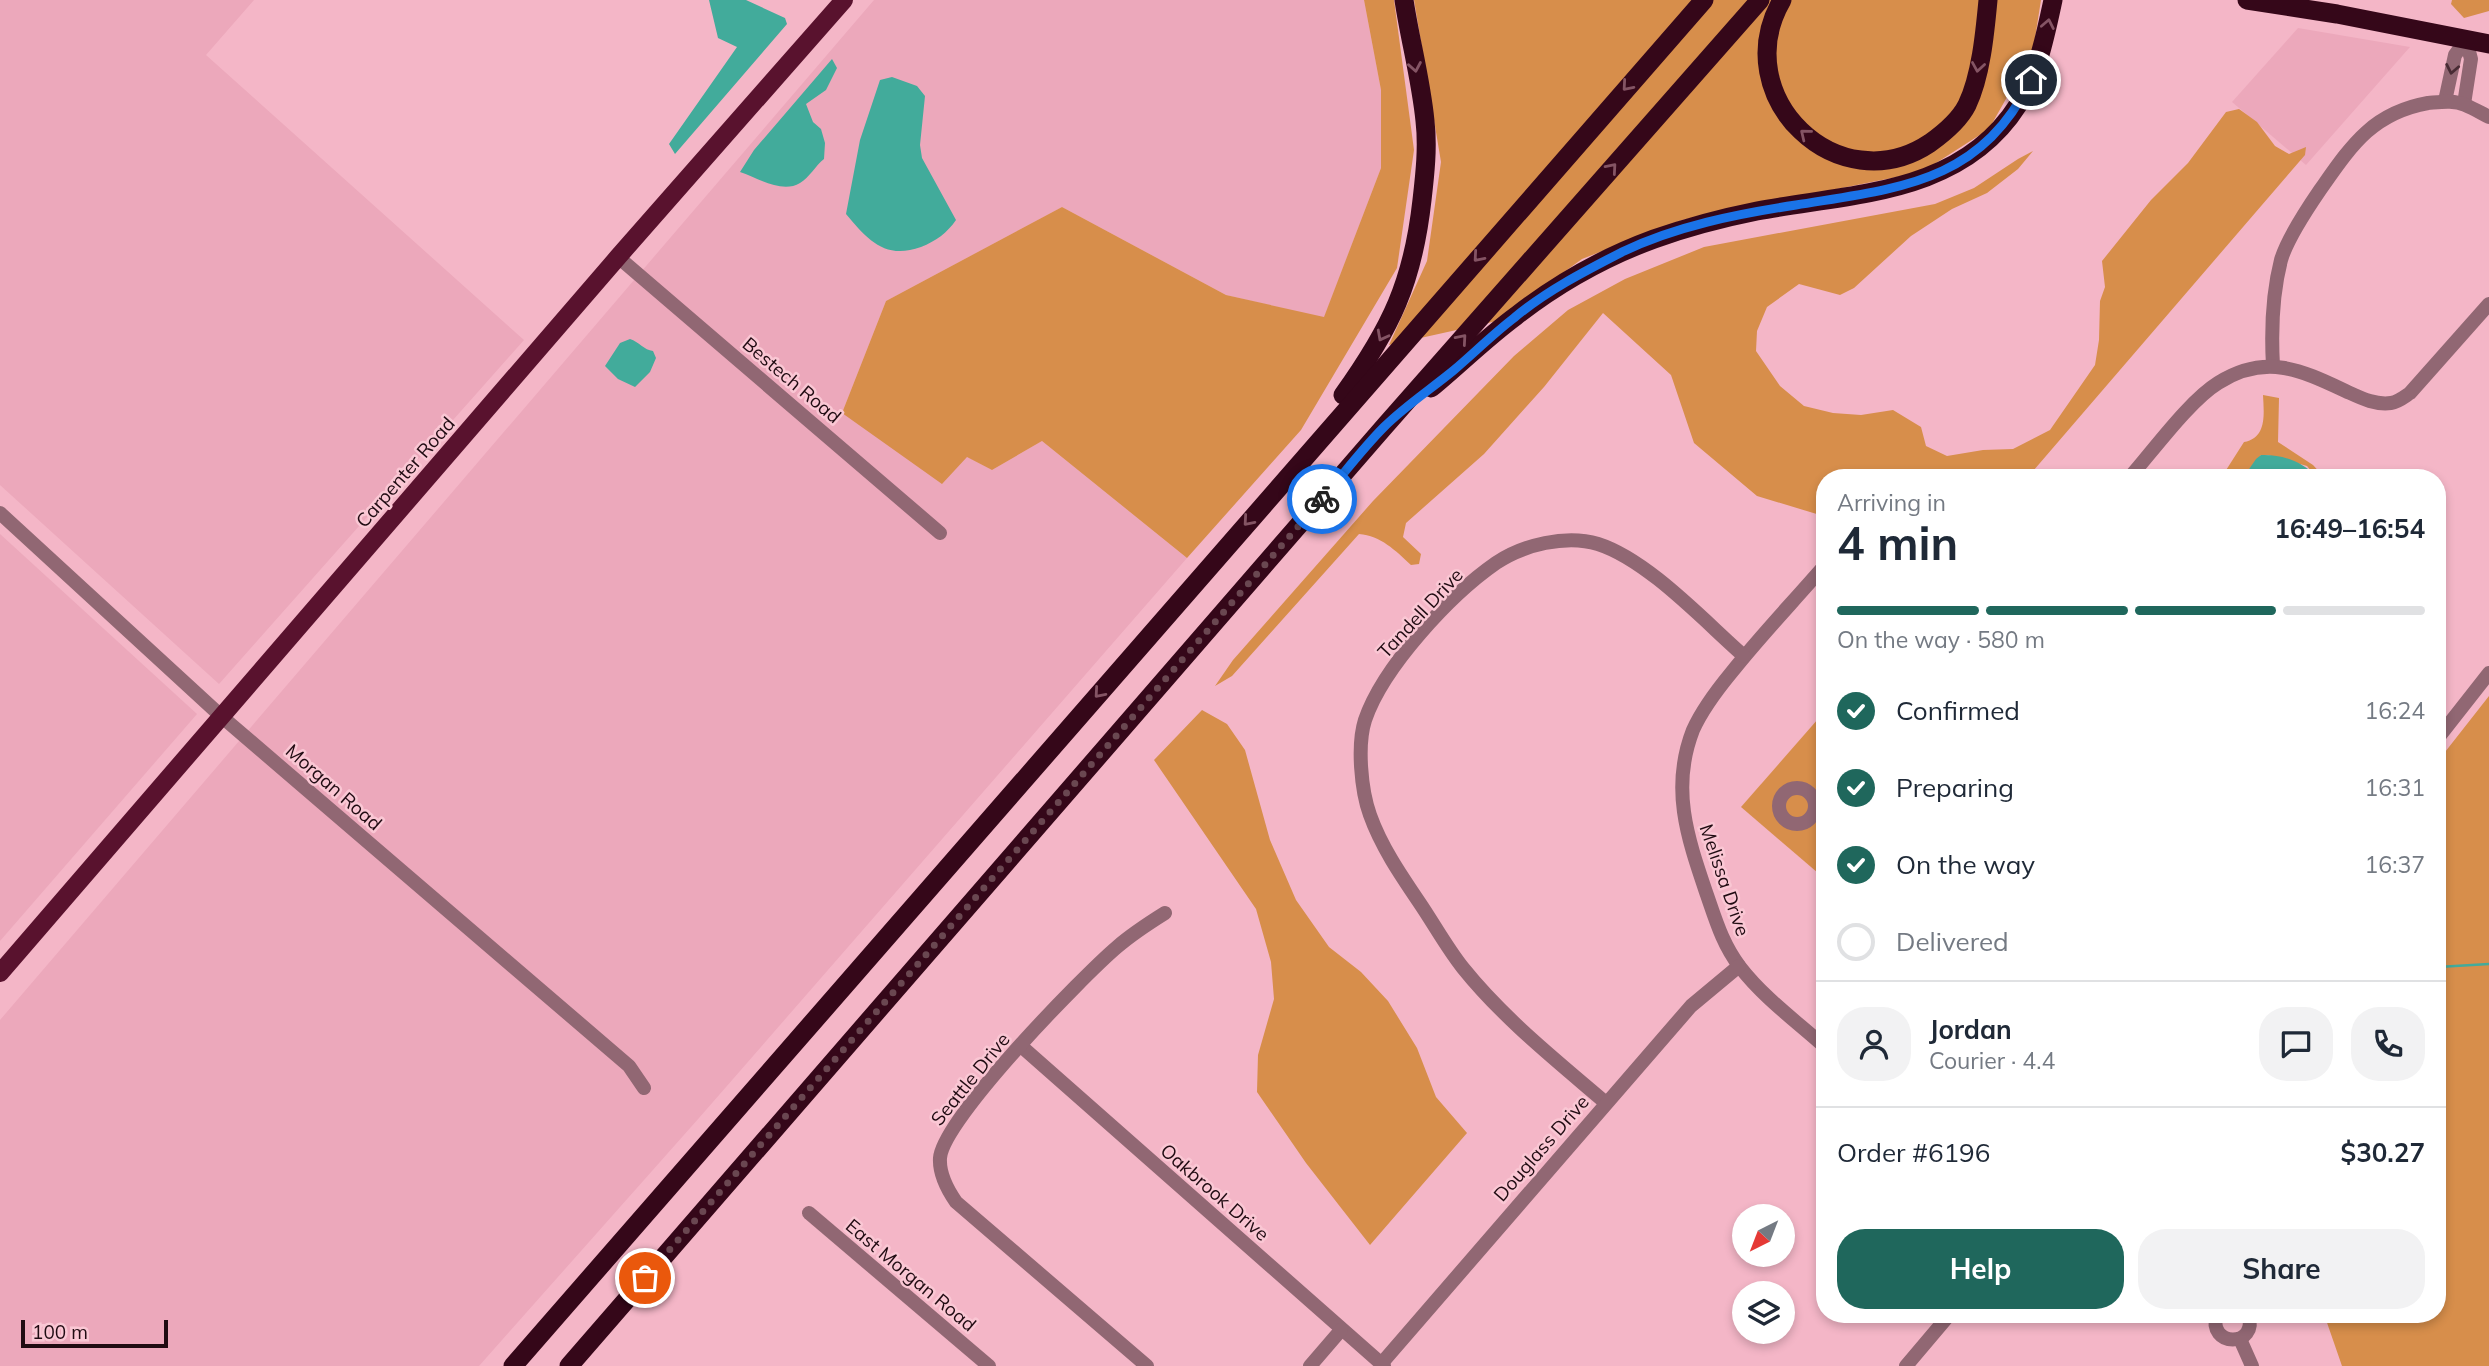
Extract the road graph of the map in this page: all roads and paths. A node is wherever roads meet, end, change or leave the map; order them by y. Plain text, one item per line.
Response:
1 (844, 0) edge
2 (1404, 0) edge
3 (1704, 0) edge
4 (1760, 0) edge
5 (1782, 0) edge
6 (1988, 0) edge
7 (2053, 0) edge
8 (2248, 0) edge
9 (2466, 40) junction
10 (2489, 44) edge
11 (2445, 101) junction
12 (2464, 104) junction
13 (2489, 117) edge
14 (618, 257) junction
15 (2489, 304) edge
16 (2273, 366) junction
17 (1384, 427) junction
18 (2137, 469) edge
19 (1274, 491) junction
20 (0, 513) edge
21 (940, 533) dead end
22 (1816, 575) edge
23 (1744, 656) junction
24 (2489, 673) edge
25 (221, 716) junction
26 (2446, 728) edge
27 (1165, 913) dead end
28 (1739, 966) junction
29 (0, 973) edge
30 (1816, 1038) edge
31 (1020, 1046) junction
32 (644, 1088) dead end
33 (1606, 1103) junction
34 (808, 1213) dead end
35 (1942, 1323) edge
36 (2216, 1323) edge
37 (2250, 1323) edge
38 (1341, 1330) junction
39 (2240, 1339) junction
40 (572, 1363) edge
41 (1382, 1365) edge
42 (513, 1366) edge
43 (989, 1366) edge
44 (1147, 1366) edge
45 (1310, 1366) edge
46 (1906, 1366) edge
47 (2252, 1366) edge

1 - 14 main road, Carpenter Road
2 -> 19 highway
3 -> 19 highway
17 -> 4 highway
6 -> 5 highway
17 -> 7 highway
8 - 9 highway
9 - 10 highway
9 -> 11 street
9 - 12 street
11 - 12 street
11 - 16 street
12 - 13 street
14 - 21 street, Bestech Road
14 - 25 main road, Carpenter Road
15 - 16 street
16 - 18 street
17 - 40 highway
19 -> 42 highway
20 - 25 street, Morgan Road
22 - 23 street, Melissa Drive
23 - 28 street, Melissa Drive
23 - 33 street, Tandell Drive
24 - 26 street
25 - 29 main road, Carpenter Road
25 - 32 street, Morgan Road
27 - 31 street, Seattle Drive
28 - 30 street, Melissa Drive
28 - 33 street, Douglass Drive
31 - 38 street, Oakbrook Drive
31 - 44 street, Seattle Drive
33 - 41 street, Douglass Drive
34 - 43 street, East Morgan Road
35 - 46 street
36 - 39 street
37 - 39 street
38 - 41 street, Oakbrook Drive
38 - 45 street
39 - 47 street

